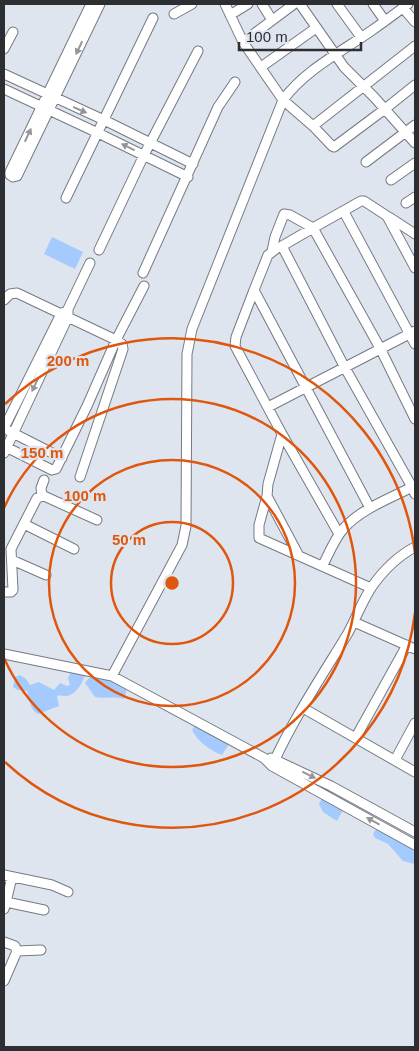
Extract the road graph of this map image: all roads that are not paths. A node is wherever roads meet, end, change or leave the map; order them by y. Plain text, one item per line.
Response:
1 (90, 4) edge
2 (100, 4) edge
3 (192, 4) edge
4 (225, 4) edge
5 (248, 4) edge
6 (262, 4) edge
7 (294, 4) edge
8 (300, 4) edge
9 (336, 4) edge
10 (373, 4) edge
11 (406, 5) edge
12 (174, 14) dead end
13 (230, 15) junction
14 (153, 18) dead end
15 (272, 20) junction
16 (385, 21) junction
17 (415, 22) edge
18 (316, 28) junction
19 (13, 32) dead end
20 (361, 37) junction
21 (243, 42) junction
22 (415, 46) edge
23 (4, 49) edge
24 (198, 50) dead end
25 (334, 55) junction
26 (261, 67) junction
27 (4, 74) edge
28 (235, 82) dead end
29 (415, 85) edge
30 (363, 87) junction
31 (4, 89) edge
32 (51, 97) junction
33 (283, 100) junction
34 (46, 108) junction
35 (386, 109) junction
36 (104, 120) junction
37 (415, 125) edge
38 (313, 126) junction
39 (98, 132) junction
40 (406, 132) junction
41 (150, 143) junction
42 (415, 143) edge
43 (144, 154) junction
44 (366, 162) dead end
45 (415, 162) edge
46 (193, 164) junction
47 (188, 177) junction
48 (391, 180) dead end
49 (415, 197) edge
50 (66, 198) dead end
51 (406, 203) dead end
52 (344, 212) junction
53 (387, 216) junction
54 (313, 228) junction
55 (415, 234) edge
56 (282, 246) junction
57 (99, 250) dead end
58 (272, 250) junction
59 (90, 263) dead end
60 (415, 268) edge
61 (144, 273) dead end
62 (144, 286) dead end
63 (254, 290) junction
64 (4, 300) edge
65 (66, 313) junction
66 (412, 332) edge
67 (116, 340) junction
68 (415, 344) edge
69 (380, 348) junction
70 (344, 366) junction
71 (305, 386) junction
72 (87, 406) junction
73 (268, 407) junction
74 (101, 412) junction
75 (415, 419) edge
76 (4, 428) edge
77 (13, 433) junction
78 (282, 434) junction
79 (5, 449) edge
80 (62, 458) junction
81 (80, 477) dead end
82 (44, 480) dead end
83 (414, 489) edge
84 (42, 496) junction
85 (267, 496) junction
86 (370, 508) junction
87 (97, 520) dead end
88 (24, 524) junction
89 (339, 534) junction
90 (415, 547) edge
91 (74, 550) dead end
92 (298, 554) junction
93 (12, 560) junction
94 (323, 565) junction
95 (46, 575) dead end
96 (371, 588) junction
97 (4, 592) edge
98 (354, 622) junction
99 (411, 647) edge
100 (4, 654) edge
101 (112, 676) junction
102 (303, 708) junction
103 (415, 723) edge
104 (356, 737) junction
105 (395, 760) junction
106 (274, 762) junction
107 (415, 772) edge
108 (415, 832) edge
109 (415, 845) edge
110 (8, 876) edge
111 (68, 892) dead end
112 (5, 906) edge
113 (44, 910) dead end
114 (4, 942) edge
115 (41, 950) dead end
116 (17, 951) junction
117 (4, 981) edge

1 - 32 street
2 -> 32 street
3 - 12 street
4 - 13 street
5 - 13 street
6 - 15 street
7 - 15 street
8 - 18 street
9 - 20 street
10 - 16 street
11 - 16 street
11 - 17 street
13 - 21 street
14 - 36 street
15 - 21 street
16 - 20 street
18 - 25 street
18 - 26 street
19 - 23 street
20 - 25 street
21 - 26 street
22 - 30 street
24 - 41 street
25 - 30 street
25 - 33 street
26 - 33 street
27 - 32 street
28 - 46 street
29 - 35 street
30 - 35 street
30 - 38 street
31 - 34 street
32 - 34 street
32 -> 36 street
33 - 38 street
33 - 101 street
34 -> 34 street
34 - 39 street
35 - 38 street
35 - 40 street
36 - 39 street
36 - 41 street
37 - 40 street
43 -> 39 street
39 - 50 street
40 - 42 street
40 - 44 street
41 - 43 street
41 - 46 street
43 - 47 street
43 - 57 street
45 - 48 street
46 - 47 street
47 - 61 street
49 - 51 street
52 - 53 street
52 - 54 street
52 - 66 street
53 - 55 street
53 - 60 street
54 - 56 street
54 - 58 street
54 - 69 street
56 - 58 street
56 - 70 street
58 - 63 street
59 - 65 street
62 - 67 street
63 - 71 street
63 - 73 street
64 - 65 street
65 - 67 street
65 - 76 street
65 -> 77 street
66 - 68 street
66 - 69 street
67 - 72 street
67 - 74 street
69 - 70 street
69 - 75 street
70 - 71 street
70 - 83 street
71 - 73 street
71 - 86 street
72 - 74 street
72 - 80 street
73 - 78 street
74 - 81 street
76 - 77 street
77 - 79 street
77 - 80 street
78 - 85 street
78 - 89 street
79 - 80 street
82 - 84 street
83 - 86 street
84 - 87 street
84 - 88 street
85 - 92 street
85 - 92 street
86 - 89 street
88 - 91 street
88 - 93 street
89 - 94 street
90 - 96 street
92 - 94 street
93 - 95 street
93 - 97 street
94 - 96 street
96 - 98 street
98 - 99 street
98 - 102 street
99 - 104 street
100 - 101 street
101 - 106 street
102 - 104 street
102 - 106 street
103 - 105 street
104 - 105 street
105 - 107 street
106 -> 108 street
109 -> 106 street
110 - 111 street
110 - 112 street
112 - 113 street
114 - 116 street
115 - 116 street
116 - 117 street

